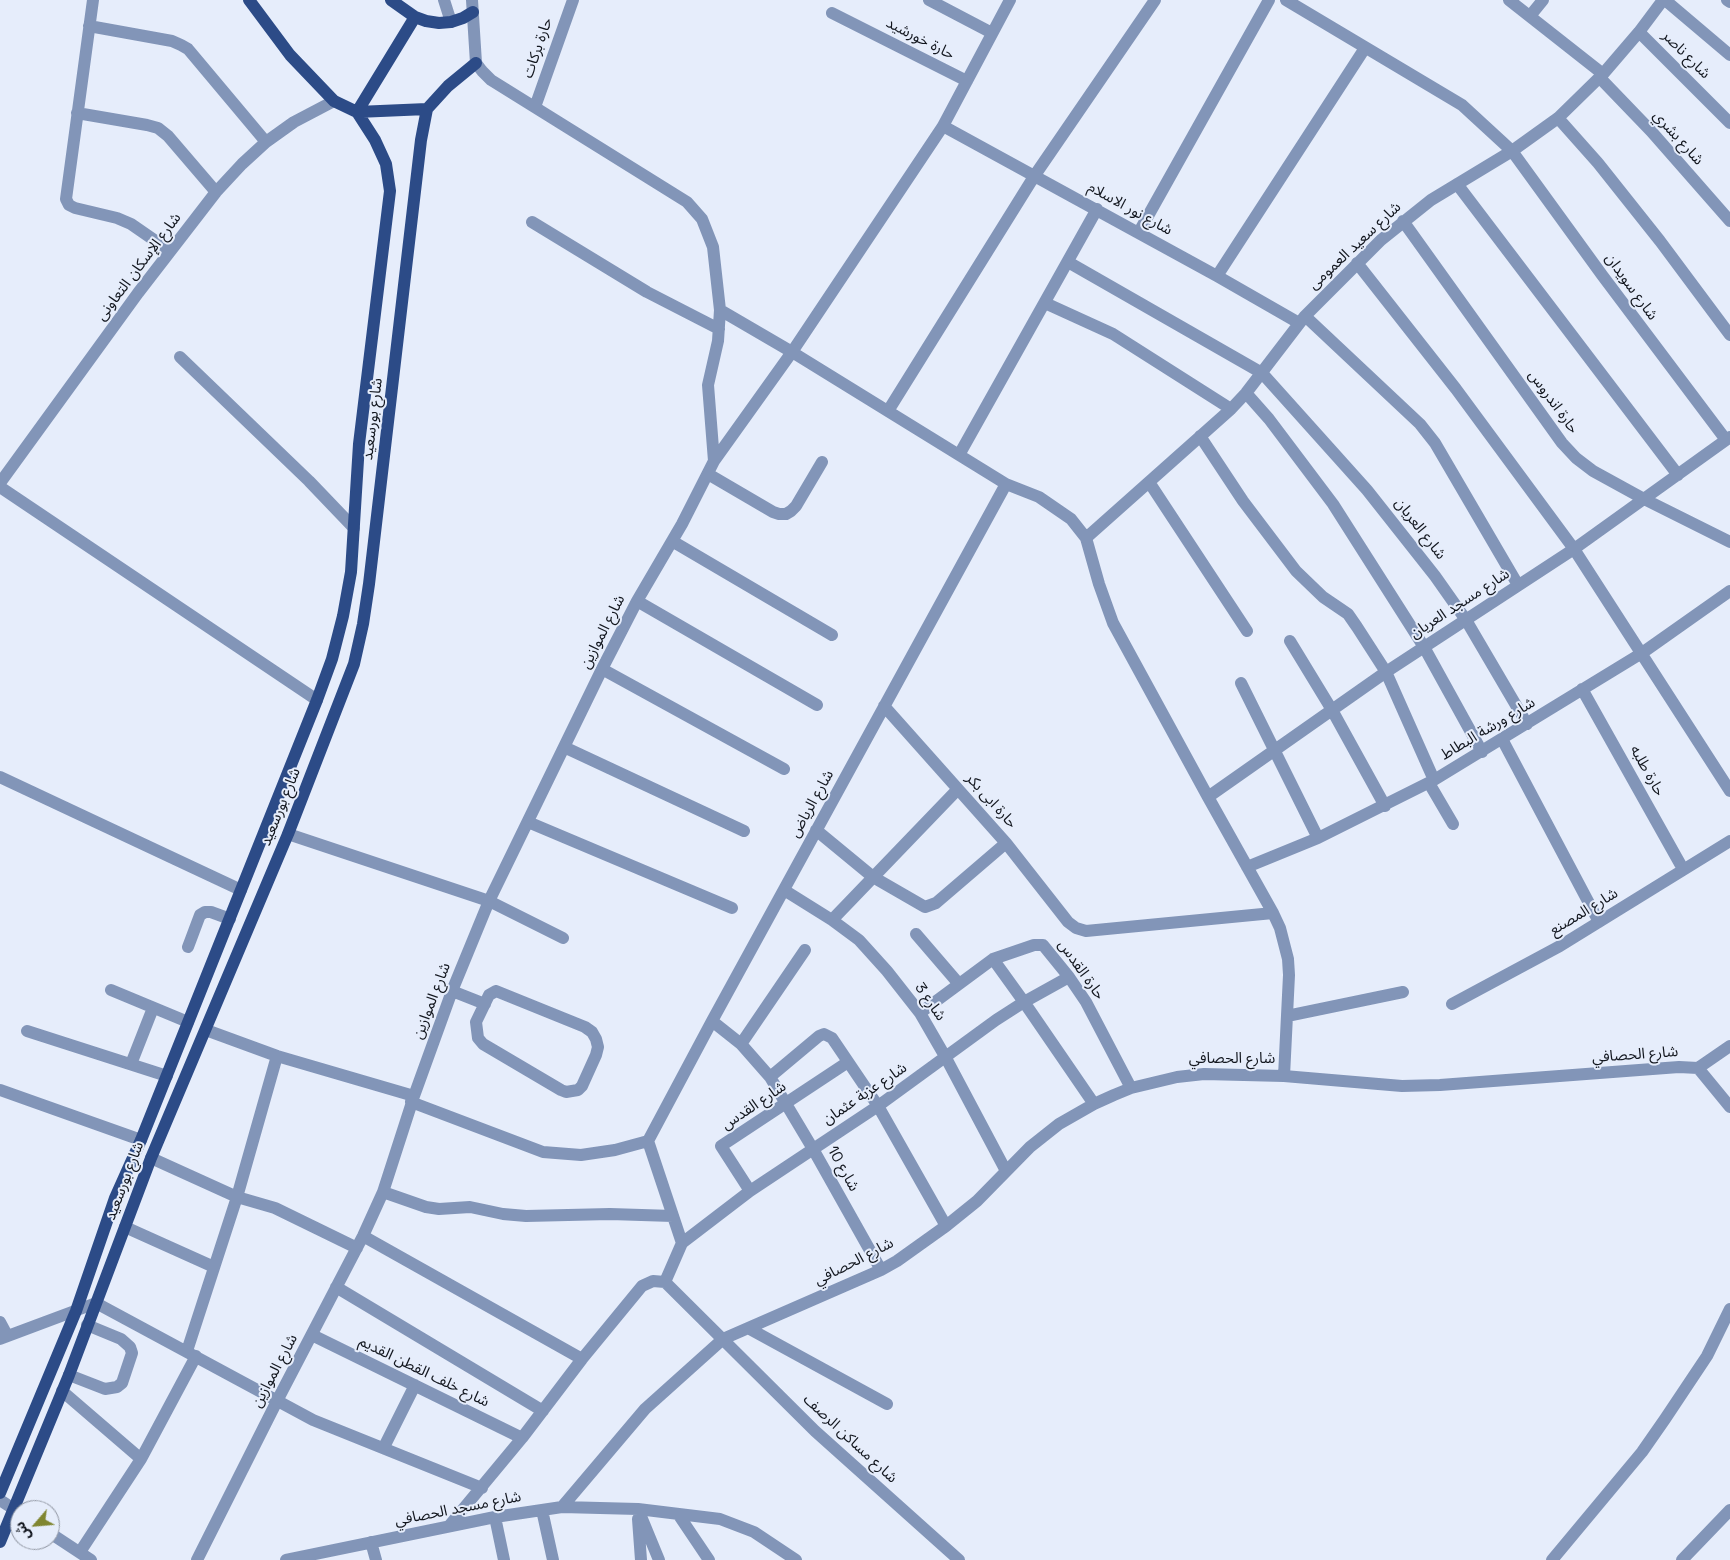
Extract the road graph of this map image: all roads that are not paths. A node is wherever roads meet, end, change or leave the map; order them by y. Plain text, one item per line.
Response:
1 (93, 0) edge
2 (249, 0) edge
3 (392, 0) edge
4 (444, 0) edge
5 (573, 0) edge
6 (929, 0) edge
7 (1010, 0) edge
8 (1155, 0) edge
9 (1268, 0) edge
10 (1286, 0) edge
11 (1509, 0) edge
12 (1544, 0) edge
13 (1664, 0) edge
14 (472, 6) edge
15 (832, 12) dead end
16 (1530, 16) junction
17 (415, 17) junction
18 (451, 22) junction
19 (89, 26) junction
20 (1639, 32) junction
21 (992, 33) junction
22 (1365, 48) junction
23 (1730, 55) edge
24 (476, 63) junction
25 (1602, 76) junction
26 (967, 81) junction
27 (334, 100) junction
28 (535, 107) junction
29 (427, 109) junction
30 (357, 112) junction
31 (77, 113) junction
32 (1558, 118) junction
33 (1730, 123) edge
34 (943, 126) junction
35 (266, 142) junction
36 (1512, 150) junction
37 (1036, 175) junction
38 (1457, 184) junction
39 (216, 192) junction
40 (1097, 210) junction
41 (1403, 221) junction
42 (1730, 221) edge
43 (532, 222) dead end
44 (1139, 232) junction
45 (170, 251) junction
46 (1068, 262) junction
47 (1357, 263) junction
48 (1217, 276) junction
49 (1044, 303) junction
50 (720, 310) junction
51 (1302, 319) junction
52 (719, 329) junction
53 (1730, 335) edge
54 (792, 352) junction
55 (180, 356) dead end
56 (1262, 373) junction
57 (1246, 393) junction
58 (1231, 409) junction
59 (888, 411) junction
60 (1200, 436) junction
61 (1728, 439) edge
62 (959, 455) junction
63 (714, 461) junction
64 (822, 462) dead end
65 (708, 474) junction
66 (1678, 475) junction
67 (1149, 482) junction
68 (1006, 484) junction
69 (0, 485) edge
70 (1644, 500) junction
71 (354, 528) junction
72 (1086, 538) junction
73 (672, 542) junction
74 (1730, 542) edge
75 (1574, 549) junction
76 (1518, 585) junction
77 (1730, 591) edge
78 (637, 601) junction
79 (1466, 620) junction
80 (1247, 631) dead end
81 (832, 635) dead end
82 (1290, 641) dead end
83 (1424, 647) junction
84 (1642, 653) junction
85 (602, 669) junction
86 (1386, 672) junction
87 (1241, 683) dead end
88 (1582, 689) junction
89 (316, 700) junction
90 (817, 706) dead end
91 (884, 706) junction
92 (1332, 710) junction
93 (1527, 724) junction
94 (1502, 739) junction
95 (564, 748) junction
96 (1275, 750) junction
97 (1482, 752) junction
98 (784, 769) dead end
99 (0, 777) edge
100 (1432, 781) junction
101 (958, 789) junction
102 (1730, 791) edge
103 (1208, 797) junction
104 (1385, 806) junction
105 (528, 822) junction
106 (1453, 824) dead end
107 (816, 830) junction
108 (744, 831) dead end
109 (288, 834) junction
110 (1318, 838) junction
111 (1730, 841) edge
112 (1006, 843) junction
113 (1247, 867) junction
114 (1683, 869) junction
115 (873, 877) junction
116 (241, 890) junction
117 (784, 890) junction
118 (489, 901) junction
119 (732, 908) dead end
120 (1273, 913) junction
121 (230, 919) junction
122 (832, 920) junction
123 (1600, 922) junction
124 (916, 934) dead end
125 (563, 938) dead end
126 (188, 946) dead end
127 (805, 950) dead end
128 (993, 959) junction
129 (1069, 977) junction
130 (959, 984) junction
131 (111, 990) dead end
132 (452, 990) junction
133 (1403, 992) dead end
134 (1024, 1002) junction
135 (485, 1004) junction
136 (1452, 1004) dead end
137 (153, 1008) junction
138 (920, 1013) junction
139 (1287, 1016) junction
140 (712, 1021) junction
141 (188, 1022) junction
142 (206, 1030) junction
143 (27, 1031) dead end
144 (741, 1044) junction
145 (1730, 1046) edge
146 (277, 1056) junction
147 (946, 1058) junction
148 (848, 1062) junction
149 (131, 1064) junction
150 (1698, 1068) junction
151 (167, 1076) junction
152 (1284, 1076) junction
153 (770, 1077) junction
154 (1131, 1088) junction
155 (1725, 1089) edge
156 (0, 1090) edge
157 (412, 1099) junction
158 (787, 1103) junction
159 (1094, 1104) junction
160 (878, 1106) junction
161 (1730, 1106) edge
162 (141, 1140) junction
163 (648, 1141) junction
164 (813, 1149) junction
165 (151, 1158) junction
166 (1006, 1171) junction
167 (750, 1191) junction
168 (383, 1192) junction
169 (238, 1197) junction
170 (673, 1216) junction
171 (946, 1226) junction
172 (125, 1227) junction
173 (363, 1236) junction
174 (682, 1243) junction
175 (356, 1248) junction
176 (214, 1267) junction
177 (881, 1270) junction
178 (665, 1282) junction
179 (336, 1287) junction
180 (96, 1302) junction
181 (1730, 1309) edge
182 (76, 1311) junction
183 (0, 1322) edge
184 (87, 1325) junction
185 (748, 1328) junction
186 (1724, 1333) edge
187 (312, 1335) junction
188 (4, 1336) edge
189 (723, 1339) junction
190 (192, 1353) junction
191 (582, 1359) junction
192 (69, 1374) junction
193 (415, 1385) junction
194 (62, 1391) junction
195 (277, 1401) junction
196 (887, 1404) dead end
197 (543, 1411) junction
198 (522, 1438) junction
199 (384, 1447) junction
200 (141, 1459) junction
201 (482, 1488) junction
202 (0, 1493) edge
203 (21, 1500) edge
204 (562, 1507) junction
205 (638, 1509) junction
206 (542, 1510) junction
207 (1730, 1510) edge
208 (678, 1514) junction
209 (495, 1517) junction
210 (10, 1524) edge
211 (449, 1526) junction
212 (60, 1539) edge
213 (0, 1542) edge
214 (371, 1542) junction
215 (80, 1552) junction
216 (91, 1560) edge
217 (197, 1560) edge
218 (286, 1560) edge
219 (376, 1560) edge
220 (504, 1560) edge
221 (553, 1560) edge
222 (641, 1560) edge
223 (659, 1560) edge
224 (709, 1560) edge
225 (796, 1560) edge
226 (959, 1560) edge
227 (1552, 1560) edge
228 (1682, 1560) edge

1 - 19 street
2 - 27 main road
3 - 17 main road
4 - 18 street
5 - 28 street, حارة بركات
6 - 21 street
7 - 21 street, شارع الموازين
8 - 37 street
9 - 44 street
10 - 22 street, شارع سويدان
11 - 16 street, شارع بشري
12 - 16 street
13 - 20 street, شارع سعيد العمومى
13 - 23 street
14 - 18 main road
14 - 24 street
15 - 26 street, حارة خورشيد
16 - 25 street, شارع بشري
17 - 18 main road
17 - 30 main road
19 - 31 street
19 - 35 street
20 - 25 street, شارع سعيد العمومى
20 - 33 street, شارع ناصر
21 - 26 street, شارع الموازين
22 - 36 street, شارع سويدان
22 - 48 street
24 - 28 street
24 - 29 main road
25 - 32 street, شارع سعيد العمومى
25 - 42 street, شارع بشري
26 - 34 street, شارع الموازين
27 - 30 main road
27 - 35 street, شارع الإسكان التعاونى
28 - 50 street
29 - 30 main road
29 - 109 main road, شارع بورسعيد
30 - 71 main road, شارع بورسعيد
31 - 39 street
31 - 45 street
32 - 36 street, شارع سعيد العمومى
32 - 53 street
34 - 37 street, شارع نور الاسلام
34 - 54 street, شارع الموازين
35 - 39 street, شارع الإسكان التعاونى
36 - 38 street, شارع سعيد العمومى
36 - 61 street, شارع سويدان
37 - 40 street, شارع نور الاسلام
37 - 59 street
38 - 41 street, شارع سعيد العمومى
38 - 66 street
39 - 45 street, شارع الإسكان التعاونى
40 - 44 street, شارع نور الاسلام
40 - 46 street
41 - 47 street, شارع سعيد العمومى
41 - 70 street, حارة اندروس
43 - 52 street
44 - 48 street, شارع نور الاسلام
45 - 69 street, شارع الإسكان التعاونى
46 - 49 street
46 - 56 street, شارع العريان
47 - 51 street, شارع سعيد العمومى
47 - 75 street
48 - 51 street, شارع نور الاسلام
49 - 58 street
49 - 62 street
50 - 52 street
50 - 54 street
51 - 56 street, شارع سعيد العمومى
51 - 76 street, شارع نور الاسلام
52 - 63 street
54 - 59 street
54 - 63 street, شارع الموازين
55 - 71 street
56 - 57 street, شارع سعيد العمومى
56 - 79 street, شارع العريان
57 - 58 street, شارع سعيد العمومى
57 - 83 street
58 - 60 street, شارع سعيد العمومى
59 - 62 street
60 - 67 street, شارع سعيد العمومى
60 - 86 street
61 - 66 street, شارع مسجد العريان
62 - 68 street
63 - 65 street, شارع الموازين
64 - 65 street
65 - 73 street, شارع الموازين
66 - 70 street, شارع مسجد العريان
67 - 72 street, شارع سعيد العمومى
67 - 80 street
68 - 72 street
68 - 91 street, شارع الرياض
69 - 89 street
70 - 74 street, حارة اندروس
70 - 75 street, شارع مسجد العريان
71 - 89 main road, شارع بورسعيد
72 - 103 street
73 - 78 street, شارع الموازين
73 - 81 street
75 - 76 street, شارع مسجد العريان
75 - 84 street
76 - 79 street, شارع مسجد العريان
77 - 84 street, شارع ورشة البطاط
78 - 85 street, شارع الموازين
78 - 90 street
79 - 83 street, شارع مسجد العريان
79 - 93 street, شارع العريان
82 - 92 street
83 - 86 street, شارع مسجد العريان
83 - 97 street
84 - 88 street, شارع ورشة البطاط
84 - 102 street
85 - 95 street, شارع الموازين
85 - 98 street
86 - 92 street, شارع مسجد العريان
86 - 100 street
87 - 96 street
88 - 93 street, شارع ورشة البطاط
88 - 114 street, حارة طلبه
89 - 116 main road, شارع بورسعيد
91 - 101 street, حارة ابى بكر
91 - 107 street, شارع الرياض
92 - 96 street, شارع مسجد العريان
92 - 104 street
93 - 94 street, شارع ورشة البطاط
94 - 97 street, شارع ورشة البطاط
94 - 123 street
95 - 105 street, شارع الموازين
95 - 108 street
96 - 103 street, شارع مسجد العريان
96 - 110 street
97 - 100 street, شارع ورشة البطاط
99 - 116 street
100 - 104 street, شارع ورشة البطاط
100 - 106 street
101 - 112 street, حارة ابى بكر
101 - 115 street
103 - 113 street
104 - 110 street, شارع ورشة البطاط
105 - 118 street, شارع الموازين
105 - 119 street
107 - 115 street
107 - 117 street, شارع الرياض
109 - 118 street
109 - 142 main road, شارع بورسعيد
110 - 113 street, شارع ورشة البطاط
111 - 114 street, شارع المصنع
112 - 115 street
112 - 120 street, حارة ابى بكر
113 - 120 street
114 - 123 street, شارع المصنع
115 - 122 street
116 - 121 main road, شارع بورسعيد
117 - 122 street, شارع 3
117 - 140 street, شارع الرياض
118 - 125 street
118 - 132 street, شارع الموازين
120 - 139 street
121 - 126 street
121 - 141 main road, شارع بورسعيد
122 - 138 street, شارع 3
123 - 136 street, شارع المصنع
124 - 130 street
127 - 144 street
128 - 129 street, حارة القدس
128 - 130 street, حارة القدس
128 - 134 street
129 - 134 street, شارع عزبة عثمان
129 - 154 street, حارة القدس
130 - 138 street, حارة القدس
131 - 137 street
132 - 135 street
132 - 157 street, شارع الموازين
133 - 139 street
134 - 147 street, شارع عزبة عثمان
134 - 159 street
135 - 135 street
137 - 141 street
137 - 149 street
138 - 147 street, شارع 3
139 - 152 street
140 - 144 street, شارع 10
140 - 163 street, شارع الرياض
141 - 151 main road, شارع بورسعيد
142 - 146 street
142 - 165 main road, شارع بورسعيد
143 - 149 street
144 - 153 street, شارع 10
145 - 150 street
146 - 157 street
146 - 169 street
147 - 160 street, شارع عزبة عثمان
147 - 166 street, شارع 3
148 - 153 street
148 - 158 street, شارع القدس
148 - 160 street
149 - 151 street
150 - 152 street, شارع الحصافي
150 - 155 street
151 - 162 main road, شارع بورسعيد
152 - 154 street, شارع الحصافي
153 - 158 street, شارع 10
154 - 159 street, شارع الحصافي
155 - 161 street
156 - 162 street
157 - 163 street
157 - 168 street, شارع الموازين
158 - 164 street, شارع 10
158 - 167 street, شارع القدس
159 - 166 street, شارع الحصافي
160 - 164 street, شارع عزبة عثمان
160 - 171 street
162 - 182 main road, شارع بورسعيد
163 - 170 street
164 - 167 street, شارع عزبة عثمان
164 - 177 street, شارع 10
165 - 169 street
165 - 172 main road, شارع بورسعيد
166 - 171 street, شارع الحصافي
167 - 174 street, شارع عزبة عثمان
168 - 170 street
168 - 173 street, شارع الموازين
169 - 175 street
169 - 176 street
170 - 174 street
171 - 177 street, شارع الحصافي
172 - 176 street
172 - 180 main road, شارع بورسعيد
173 - 175 street, شارع الموازين
173 - 191 street
174 - 178 street
175 - 179 street, شارع الموازين
176 - 190 street
177 - 185 street, شارع الحصافي
178 - 189 street, شارع مساكن الرصف
178 - 191 street
179 - 187 street, شارع الموازين
179 - 197 street
180 - 182 street
180 - 184 main road, شارع بورسعيد
180 - 190 street
181 - 186 street
182 - 188 street
182 - 202 main road, شارع بورسعيد
183 - 188 street
184 - 192 main road, شارع بورسعيد
184 - 192 street
185 - 189 street, شارع الحصافي
185 - 196 street
186 - 227 street
187 - 193 street, شارع خلف القطن القديم
187 - 195 street, شارع الموازين
189 - 204 street, شارع الحصافي
189 - 226 street, شارع مساكن الرصف
190 - 195 street
190 - 200 street
191 - 197 street
192 - 194 main road, شارع بورسعيد
193 - 198 street, شارع خلف القطن القديم
193 - 199 street
194 - 200 street
194 - 203 main road, شارع بورسعيد
195 - 199 street
195 - 217 street, شارع الموازين
197 - 198 street
198 - 201 street
199 - 201 street
200 - 215 street
201 - 211 street
204 - 205 street, شارع مسجد الحصافي
204 - 206 street, شارع مسجد الحصافي
205 - 208 street, شارع مسجد الحصافي
205 - 222 street
205 - 223 street
206 - 209 street, شارع مسجد الحصافي
206 - 221 street
207 - 228 street
208 - 224 street
208 - 225 street, شارع مسجد الحصافي
209 - 211 street, شارع مسجد الحصافي
209 - 220 street
210 - 213 main road, شارع بورسعيد
211 - 214 street, شارع مسجد الحصافي
212 - 215 street
214 - 218 street, شارع مسجد الحصافي
214 - 219 street
215 - 216 street

